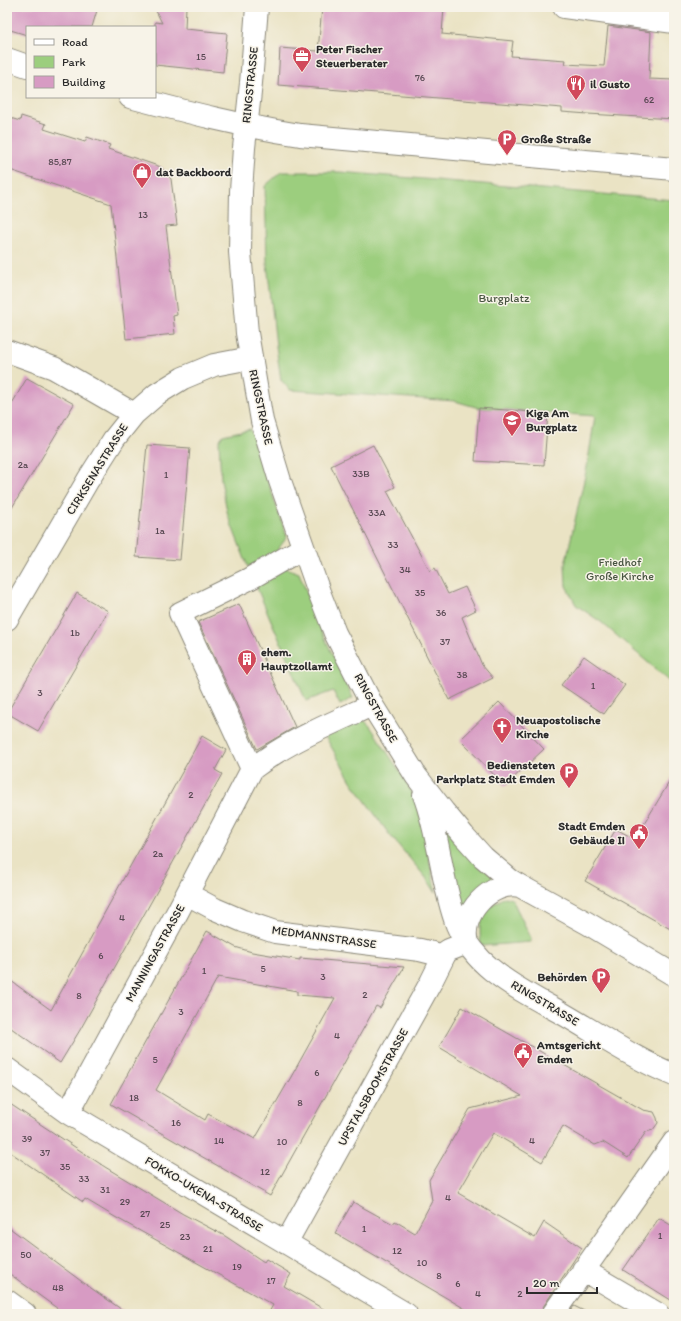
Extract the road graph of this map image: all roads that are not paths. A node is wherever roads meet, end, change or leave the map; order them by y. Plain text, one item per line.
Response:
1 (258, 7) edge
2 (564, 7) edge
3 (674, 22) edge
4 (7, 59) edge
5 (26, 66) edge
6 (134, 98) edge
7 (246, 126) junction
8 (674, 169) edge
9 (7, 351) edge
10 (251, 358) junction
11 (134, 414) junction
12 (303, 548) junction
13 (10, 607) edge
14 (372, 705) junction
15 (252, 769) junction
16 (416, 776) junction
17 (520, 886) junction
18 (187, 894) junction
19 (467, 943) junction
20 (444, 956) junction
21 (674, 975) edge
22 (7, 1068) edge
23 (674, 1075) edge
24 (68, 1113) junction
25 (674, 1142) edge
26 (286, 1243) junction
27 (584, 1270) junction
28 (7, 1301) edge
29 (25, 1314) edge
30 (406, 1314) edge
31 (553, 1314) edge
32 (658, 1314) edge

1 - 7 street, RINGSTRASSE
2 - 3 street
4 - 5 street
6 - 7 street
7 - 8 street
7 - 10 street, RINGSTRASSE
9 - 11 street
10 - 11 street, CIRKSENASTRASSE
10 - 12 street, RINGSTRASSE
11 - 13 street, CIRKSENASTRASSE
12 - 14 street, RINGSTRASSE
12 - 15 street
14 - 15 street
14 - 16 street, RINGSTRASSE
15 - 18 street, MANNINGASTRASSE
16 - 17 street, RINGSTRASSE
16 - 19 street, RINGSTRASSE
17 - 19 street
17 - 21 street, RINGSTRASSE
18 - 20 street, MEDMANNSTRASSE
18 - 24 street, MANNINGASTRASSE
19 - 20 street
19 - 23 street, RINGSTRASSE
20 - 26 street, UPSTALSBOOMSTRASSE
22 - 24 street, FOKKO-UKENA-STRASSE
24 - 26 street, FOKKO-UKENA-STRASSE
25 - 27 street
26 - 30 street, FOKKO-UKENA-STRASSE
27 - 31 street
27 - 32 street
28 - 29 street

